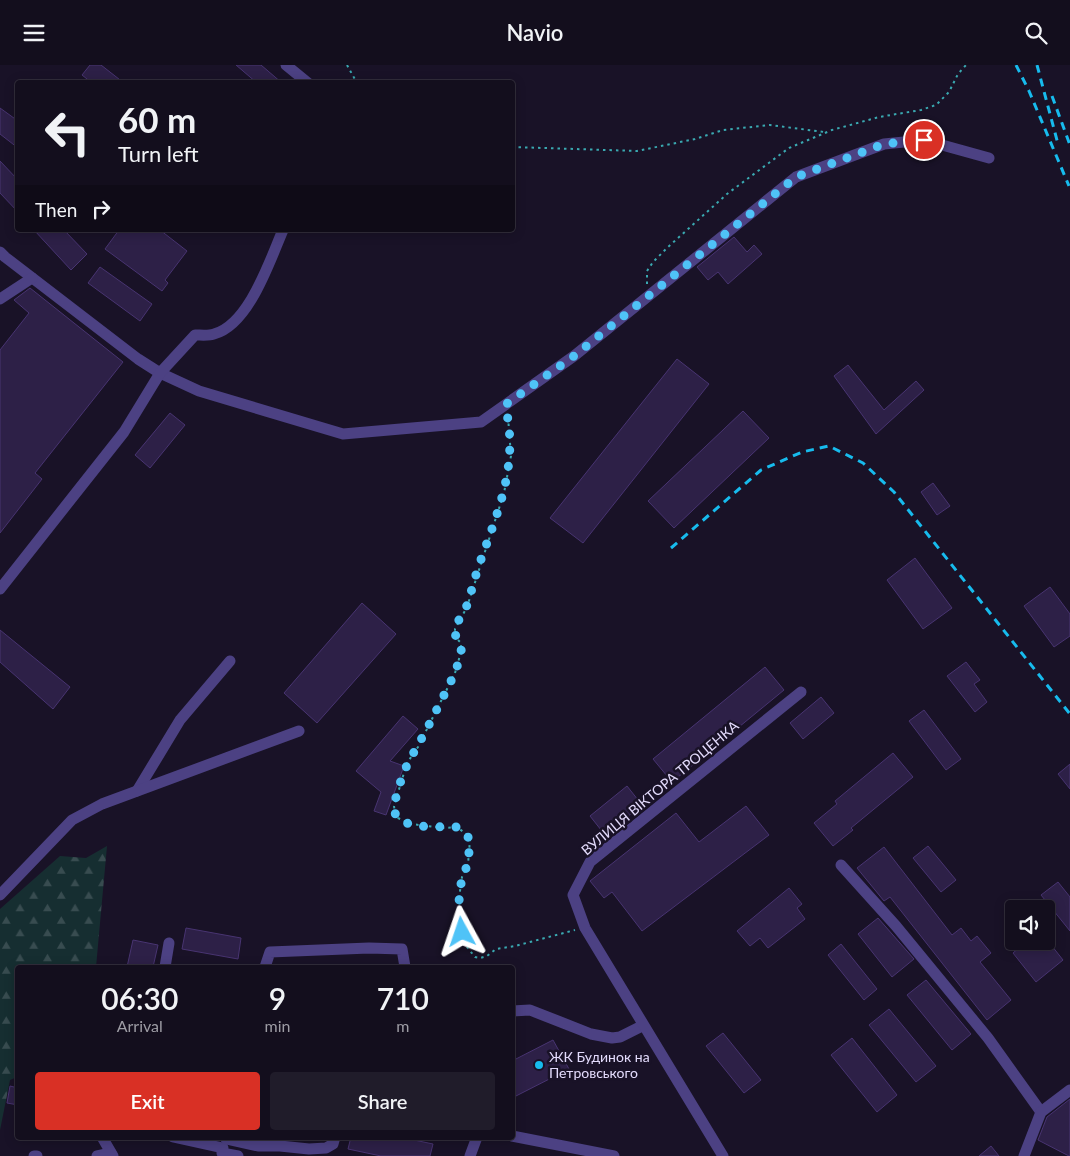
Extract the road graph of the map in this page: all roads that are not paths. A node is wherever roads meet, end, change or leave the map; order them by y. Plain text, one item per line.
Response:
1 (286, 65) edge
2 (304, 80) edge
3 (989, 158) dead end
4 (282, 232) edge
5 (0, 252) edge
6 (32, 278) junction
7 (0, 299) edge
8 (160, 373) junction
9 (0, 589) edge
10 (230, 661) dead end
11 (801, 692) dead end
12 (299, 731) dead end
13 (136, 791) junction
14 (840, 865) dead end
15 (0, 895) edge
16 (169, 943) dead end
17 (165, 965) edge
18 (267, 965) edge
19 (405, 965) edge
20 (515, 1011) edge
21 (642, 1026) junction
22 (1070, 1090) edge
23 (1041, 1112) junction
24 (515, 1137) edge
25 (104, 1140) edge
26 (188, 1140) edge
27 (334, 1140) edge
28 (476, 1140) edge
29 (224, 1147) edge
30 (112, 1154) edge
31 (96, 1156) edge
32 (238, 1156) edge
33 (470, 1156) edge
34 (614, 1156) edge
35 (723, 1156) edge
36 (1024, 1156) edge

1 - 2 street
3 - 8 street
4 - 8 street
5 - 6 street
6 - 7 street
6 - 8 street
8 - 9 street
10 - 13 street
11 - 21 street, ВУЛИЦЯ ВІКТОРА ТРОЦЕНКА
12 - 13 street
13 - 15 street
14 - 23 street
16 - 17 street
18 - 19 street
20 - 21 street
21 - 35 street, ВУЛИЦЯ ВІКТОРА ТРОЦЕНКА
22 - 23 street
23 - 36 street
24 - 34 street
25 - 30 street
26 - 29 street
27 - 29 street
28 - 33 street
29 - 32 street
30 - 31 street

